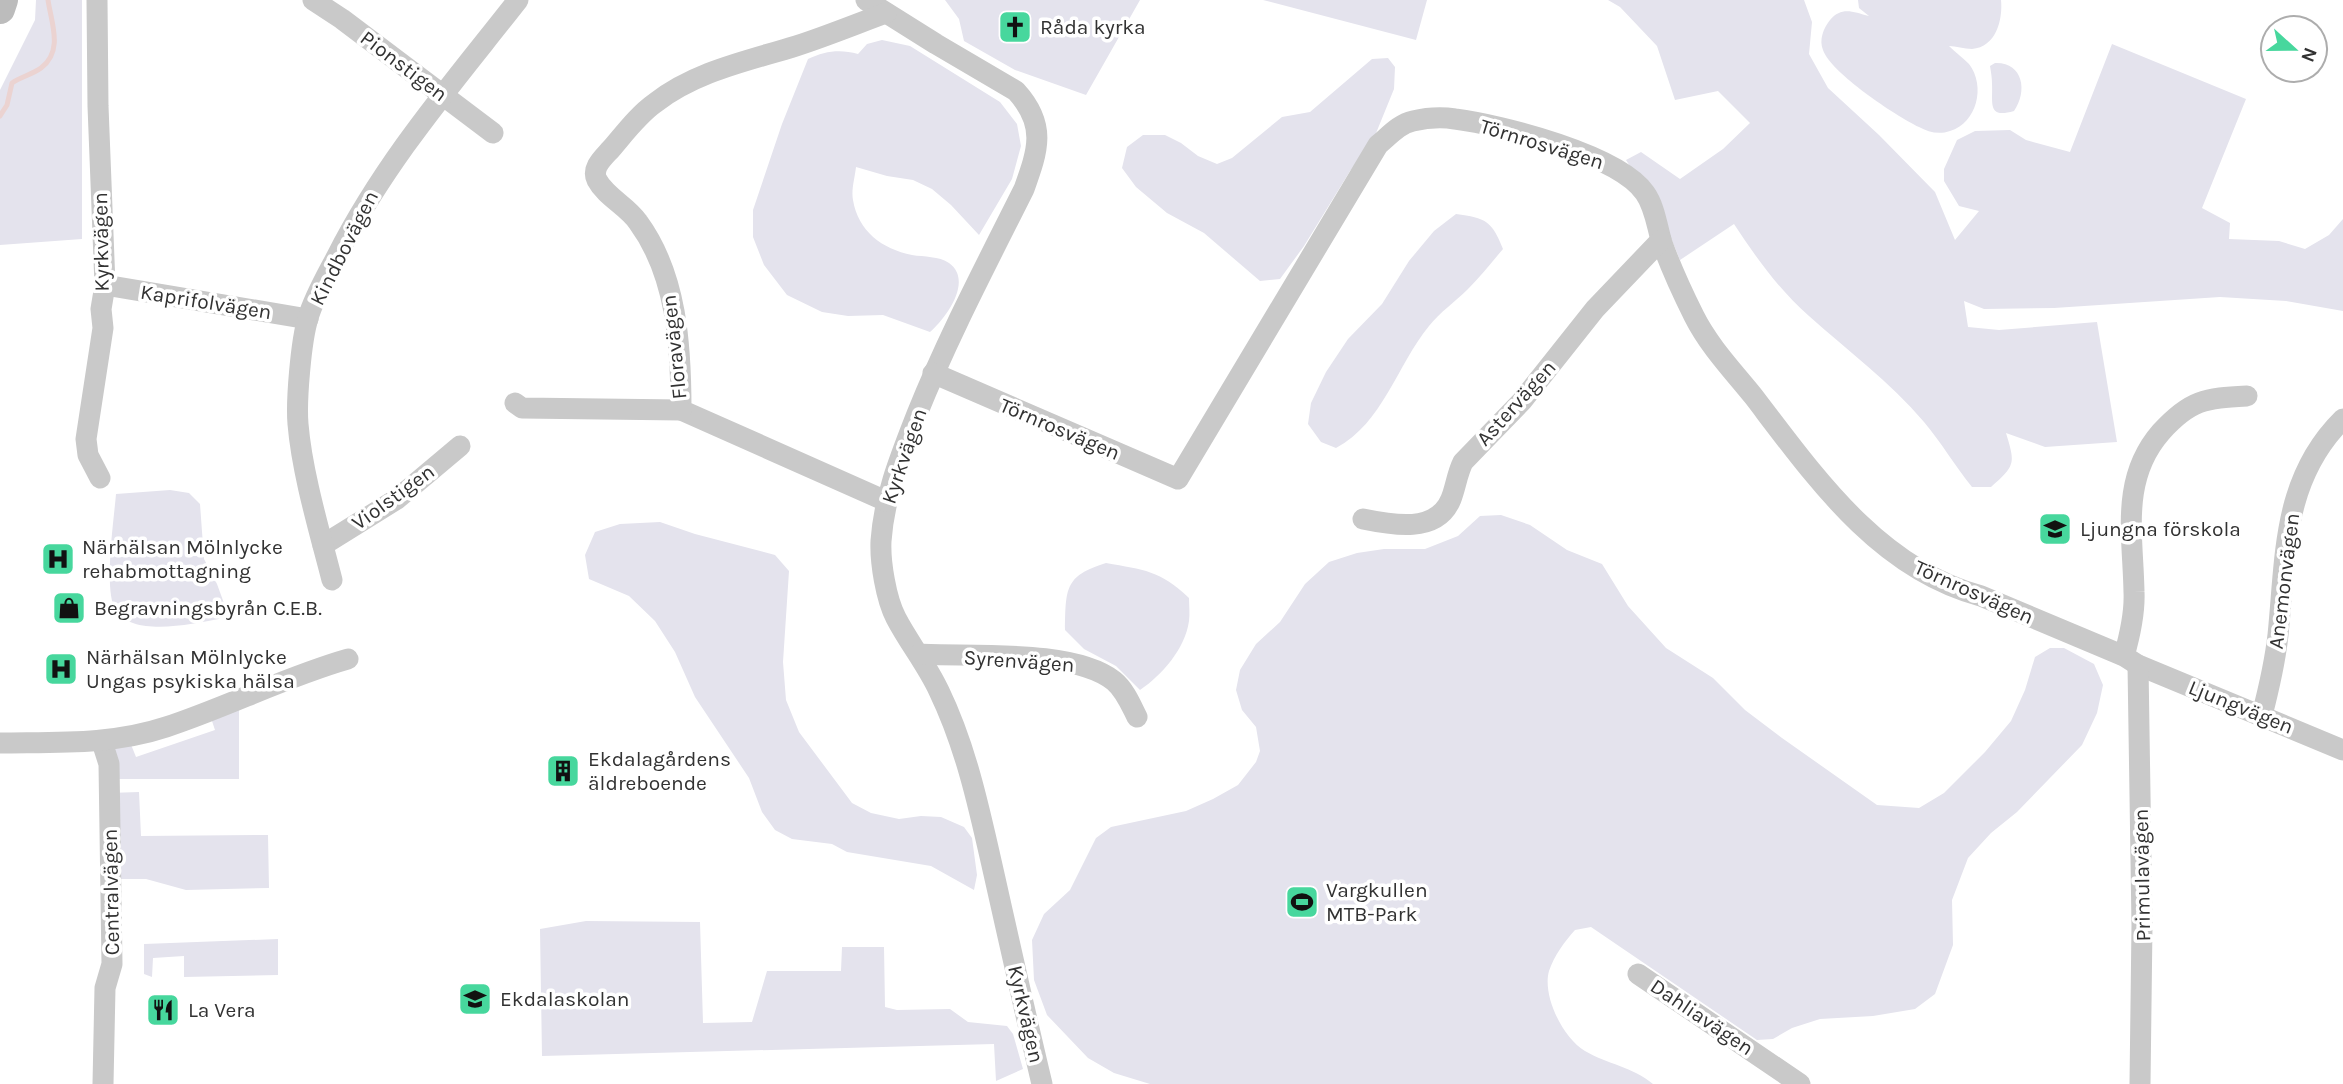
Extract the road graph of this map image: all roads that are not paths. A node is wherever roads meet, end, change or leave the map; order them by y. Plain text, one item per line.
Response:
1 (3, 0) edge
2 (97, 0) edge
3 (313, 0) edge
4 (518, 0) edge
5 (866, 0) edge
6 (0, 9) edge
7 (886, 13) junction
8 (441, 94) junction
9 (493, 133) dead end
10 (1661, 240) junction
11 (105, 285) junction
12 (308, 319) junction
13 (933, 373) junction
14 (2247, 396) dead end
15 (515, 403) dead end
16 (681, 410) junction
17 (2343, 419) edge
18 (460, 446) dead end
19 (100, 478) dead end
20 (886, 501) junction
21 (1363, 519) dead end
22 (323, 545) junction
23 (332, 580) dead end
24 (919, 654) junction
25 (348, 659) dead end
26 (2131, 660) junction
27 (2262, 715) junction
28 (1137, 717) dead end
29 (102, 742) junction
30 (0, 743) edge
31 (2343, 750) edge
32 (1638, 974) dead end
33 (103, 1084) edge
34 (1042, 1084) edge
35 (1800, 1084) edge
36 (2140, 1084) edge

1 - 6 street
2 - 11 street, Kyrkvägen
3 - 8 street, Pionstigen
4 - 8 street, Kindbovägen
5 - 7 street, Kyrkvägen
7 - 13 street, Kyrkvägen
7 - 16 street, Floravägen
8 - 9 street, Pionstigen
8 - 12 street, Kindbovägen
10 - 13 street, Törnrosvägen
10 - 21 street, Astervägen
10 - 26 street, Törnrosvägen
11 - 12 street, Kaprifolvägen
11 - 19 street, Kyrkvägen
12 - 22 street, Kindbovägen
13 - 20 street, Kyrkvägen
14 - 26 street, Primulavägen
15 - 16 street
16 - 20 street, Floravägen
17 - 27 street, Anemonvägen
18 - 22 street, Violstigen
20 - 24 street, Kyrkvägen
22 - 23 street, Kindbovägen
24 - 28 street, Syrenvägen
24 - 34 street, Kyrkvägen
25 - 29 street
26 - 27 street, Ljungvägen
26 - 36 street, Primulavägen
27 - 31 street, Ljungvägen
29 - 30 street
29 - 33 street, Centralvägen
32 - 35 street, Dahliavägen

